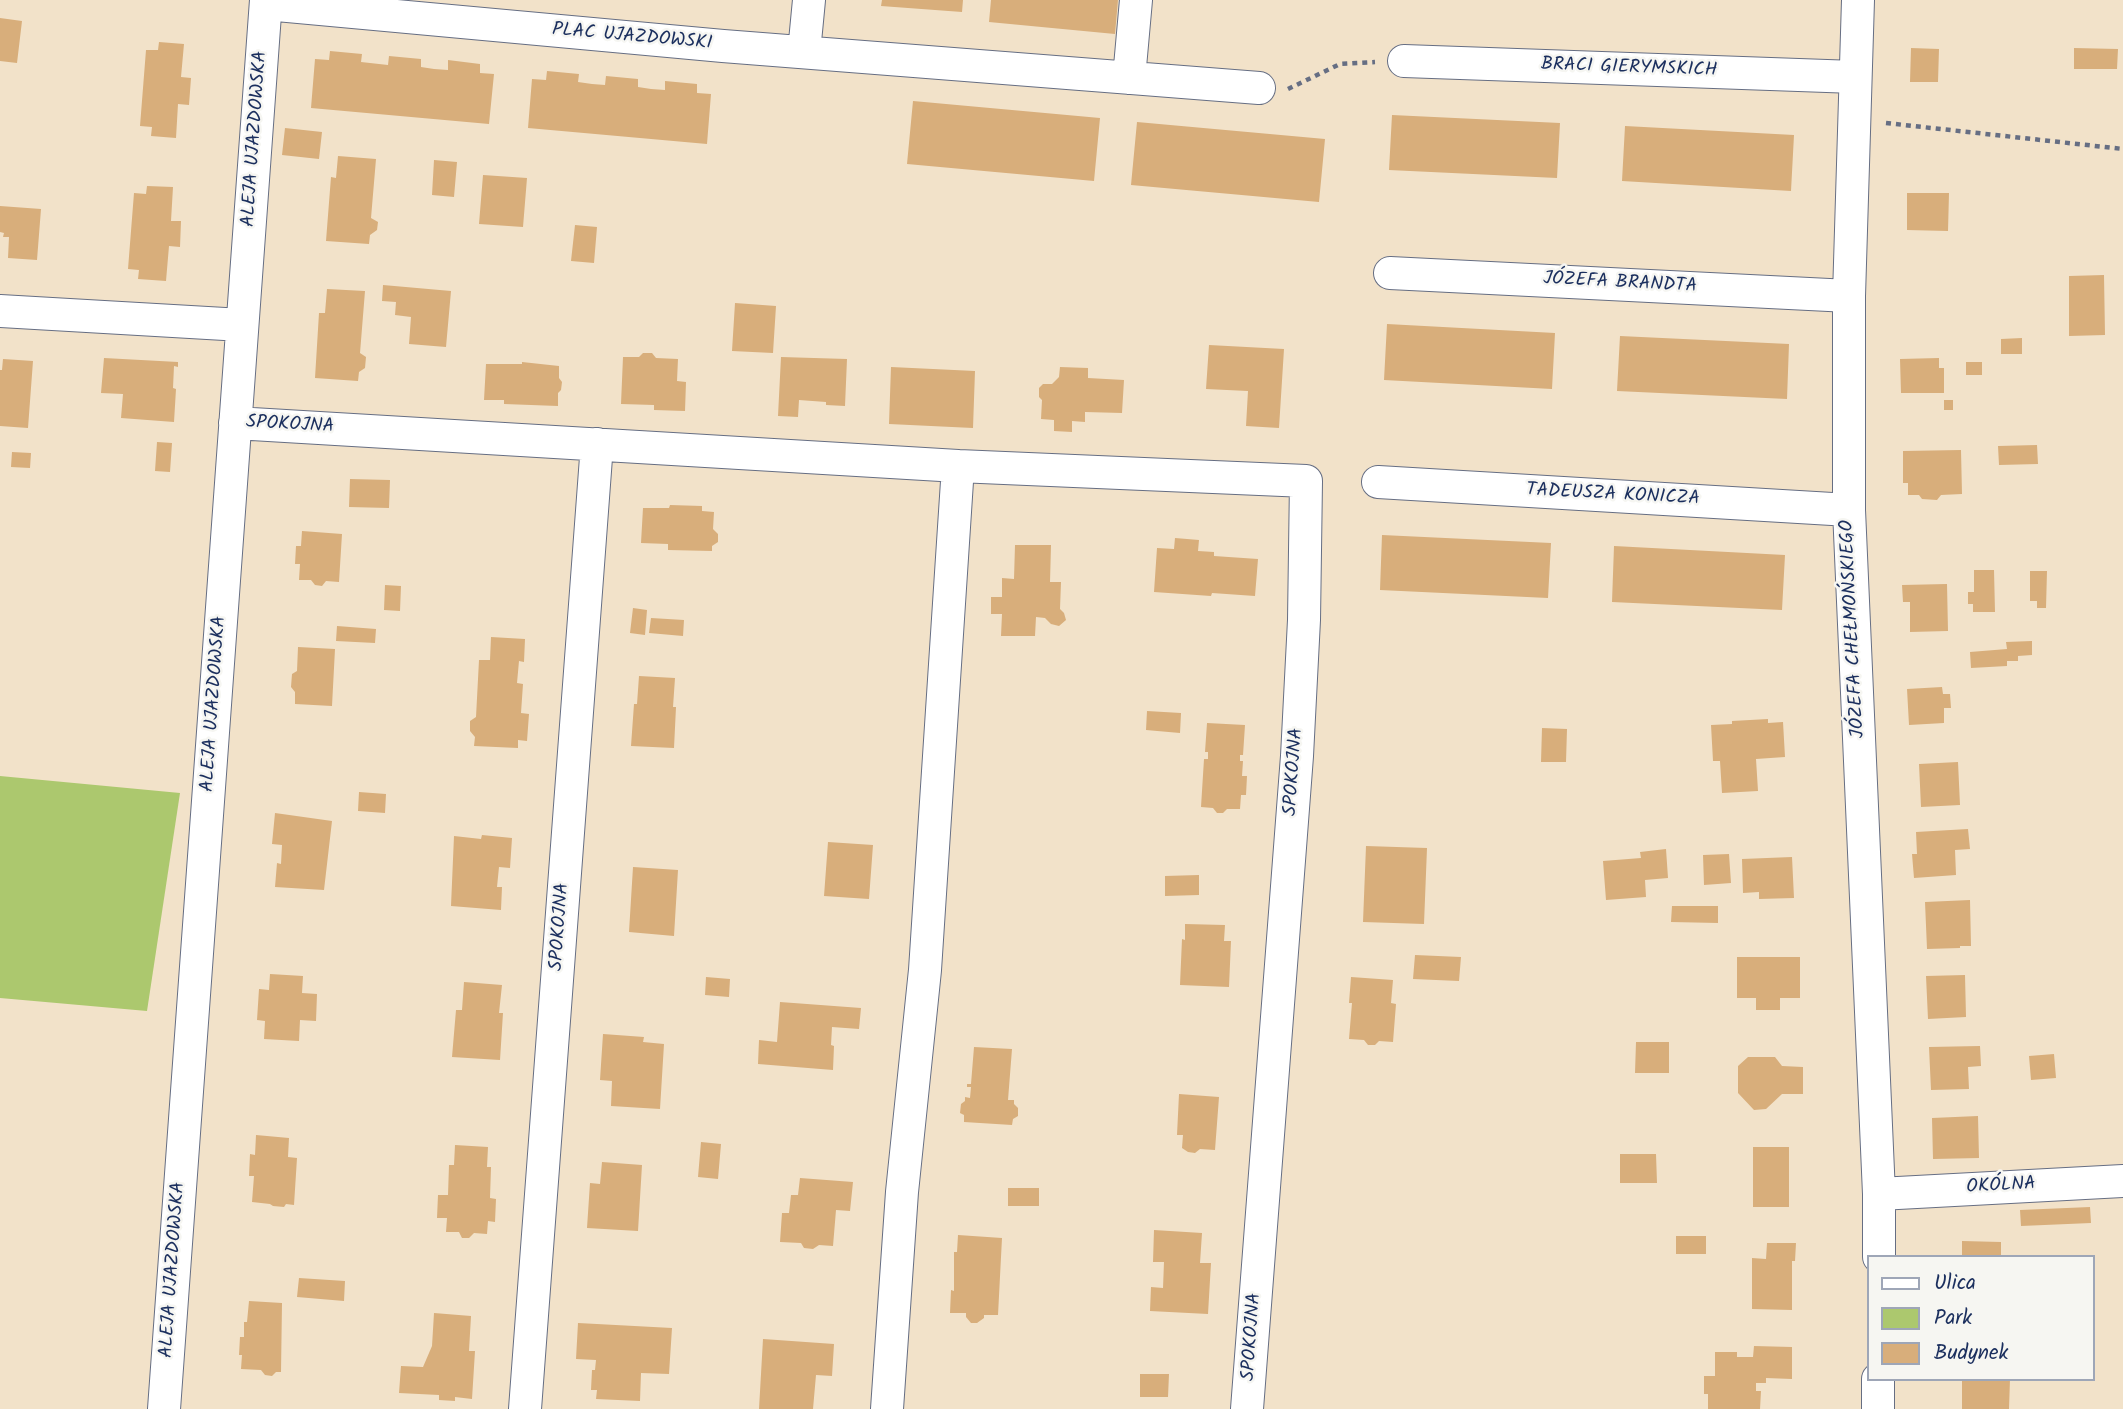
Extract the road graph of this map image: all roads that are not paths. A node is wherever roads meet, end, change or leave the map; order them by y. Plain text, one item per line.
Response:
1 (809, 0) edge
2 (1136, 0) edge
3 (1858, 0) edge
4 (266, 2) edge
5 (460, 11) edge
6 (804, 52) junction
7 (1404, 61) road end
8 (1855, 77) junction
9 (1129, 78) junction
10 (1259, 88) road end
11 (1390, 273) dead end
12 (1849, 296) junction
13 (0, 310) edge
14 (242, 325) junction
15 (235, 423) junction
16 (597, 444) junction
17 (958, 466) junction
18 (1378, 482) dead end
19 (1849, 510) junction
20 (2123, 1181) edge
21 (1879, 1194) junction
22 (1879, 1255) edge
23 (1878, 1381) edge
24 (164, 1409) edge
25 (525, 1409) edge
26 (887, 1409) edge
27 (1247, 1409) edge
28 (1878, 1409) edge

1 - 6 street
2 - 9 street
3 - 8 street, JÓZEFA CHEŁMOŃSKIEGO
4 - 5 street, PLAC UJAZDOWSKI
4 - 14 street, ALEJA UJAZDOWSKA
5 - 6 street, PLAC UJAZDOWSKI
6 - 9 street, PLAC UJAZDOWSKI
7 - 8 street, BRACI GIERYMSKICH
8 - 12 street, JÓZEFA CHEŁMOŃSKIEGO
9 - 10 street, PLAC UJAZDOWSKI
11 - 12 street, JÓZEFA BRANDTA
12 - 19 street, JÓZEFA CHEŁMOŃSKIEGO
13 - 14 street
14 - 15 street, ALEJA UJAZDOWSKA
15 - 16 street, SPOKOJNA
15 - 24 street, ALEJA UJAZDOWSKA
16 - 17 street, SPOKOJNA
16 - 25 street, SPOKOJNA
17 - 26 street
17 - 27 street, SPOKOJNA
18 - 19 street, TADEUSZA KONICZA
19 - 21 street, JÓZEFA CHEŁMOŃSKIEGO
20 - 21 street, OKÓLNA
21 - 22 street, JÓZEFA CHEŁMOŃSKIEGO
23 - 28 street

